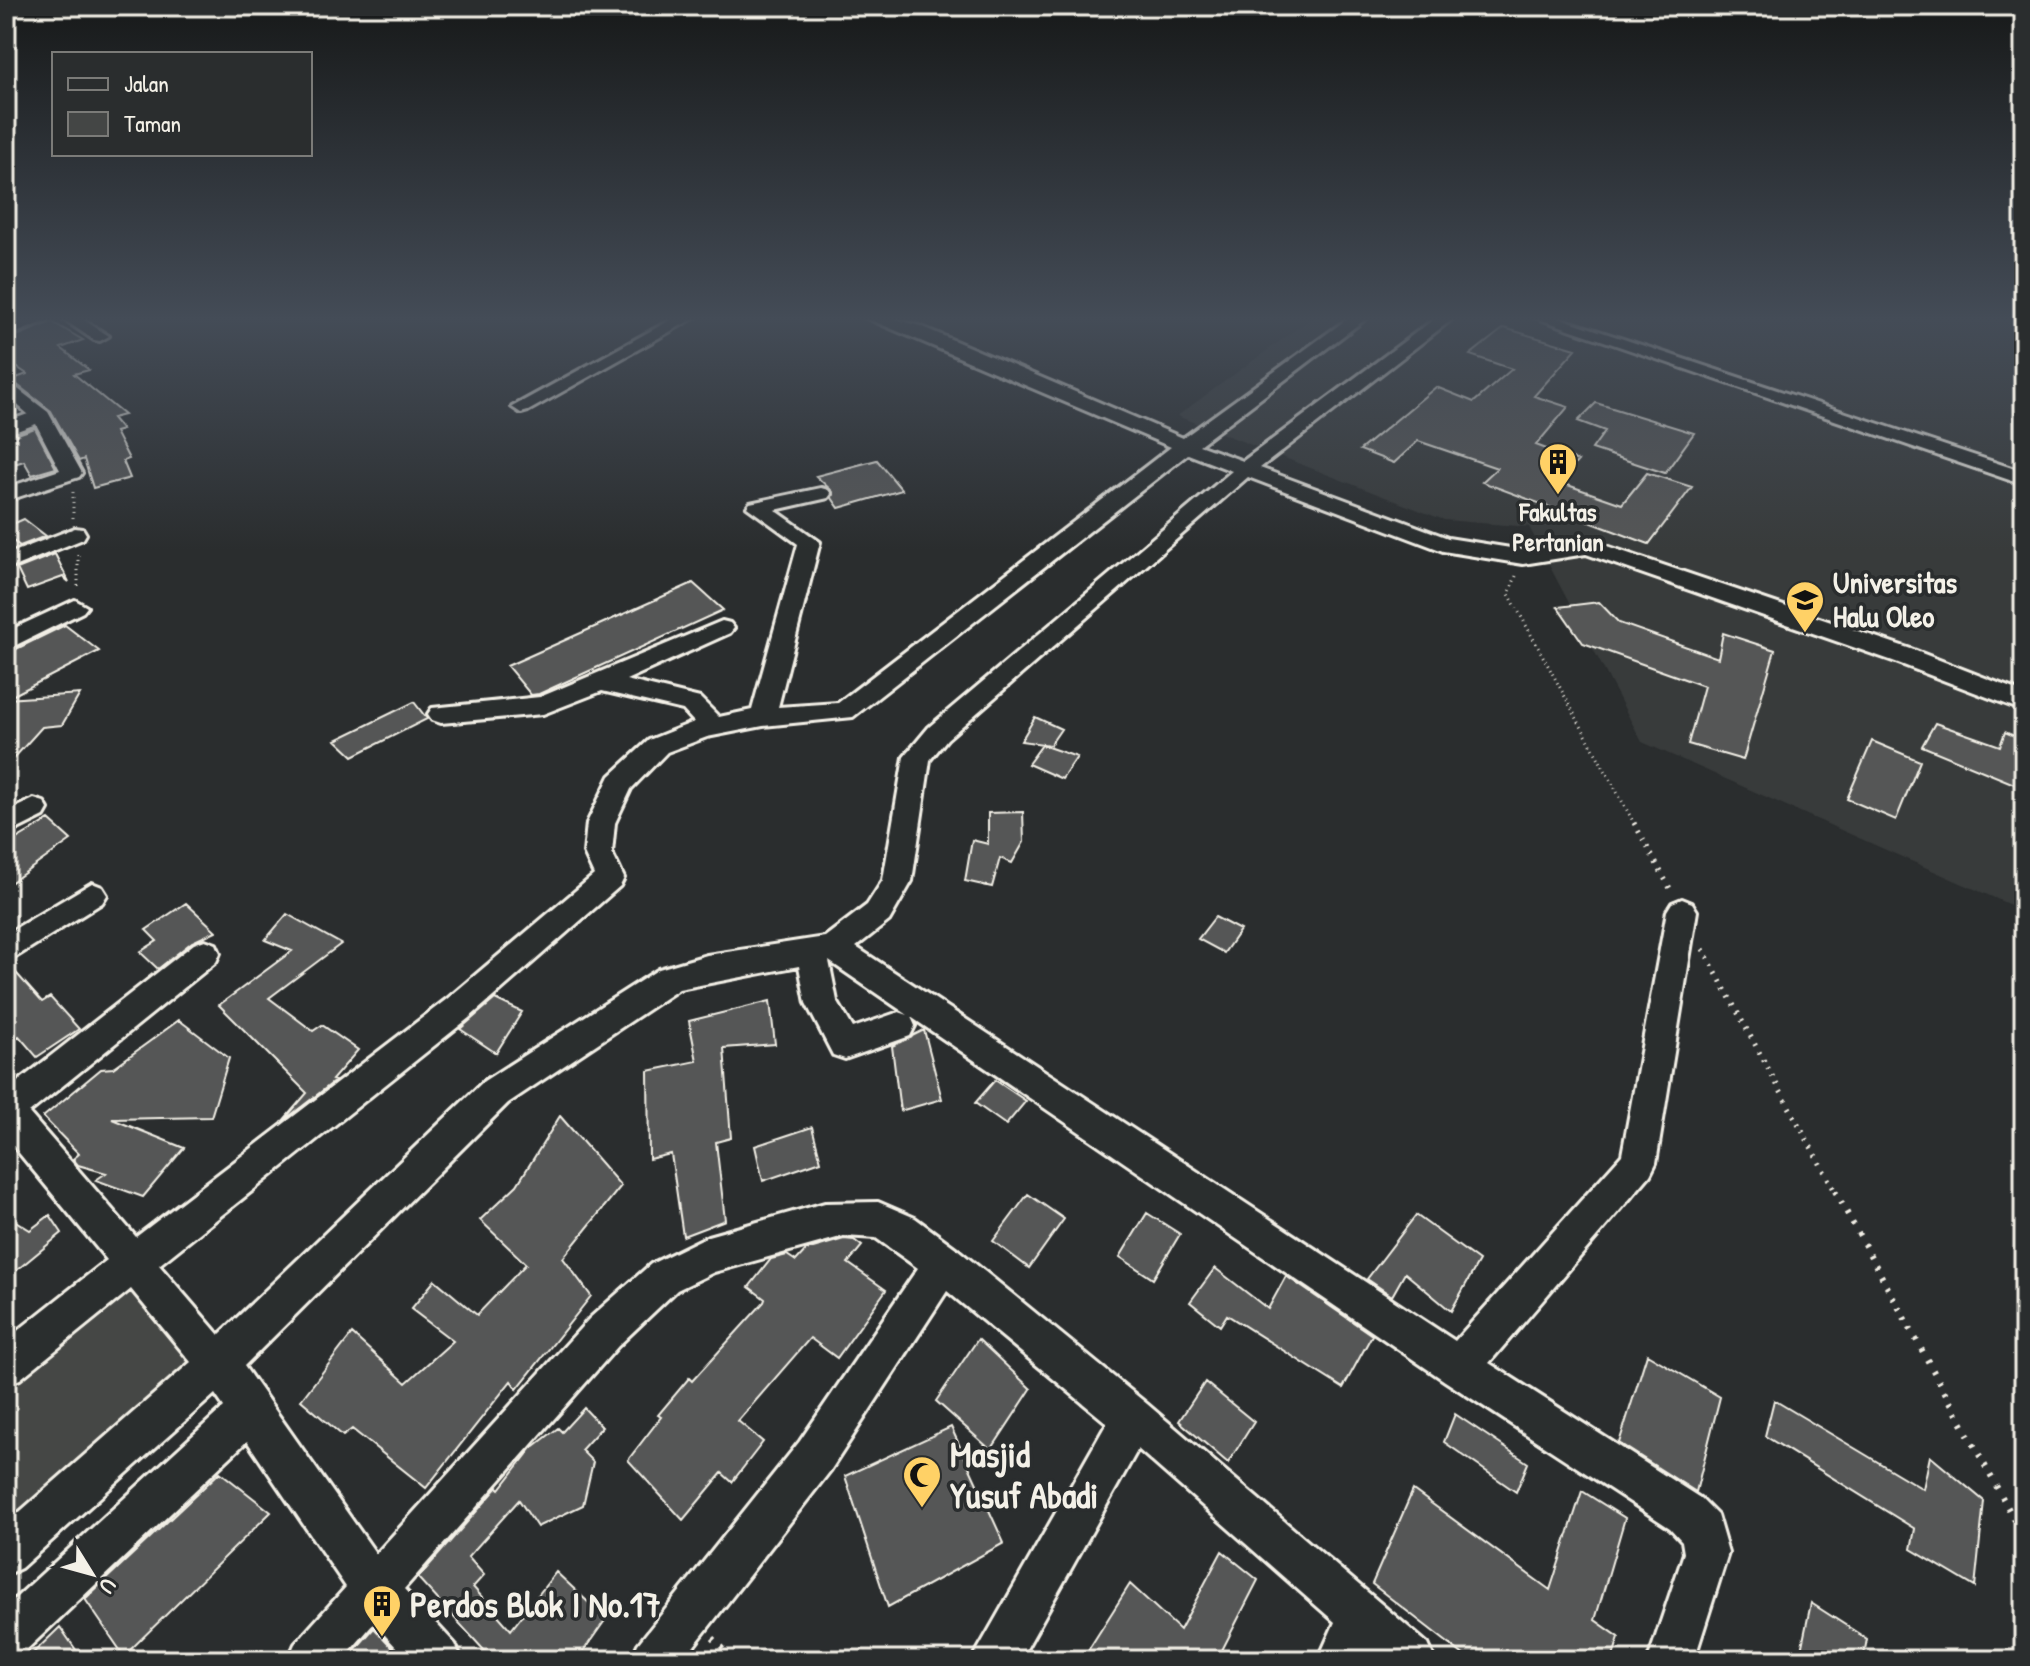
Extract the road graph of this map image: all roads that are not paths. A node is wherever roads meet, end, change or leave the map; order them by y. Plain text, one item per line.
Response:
1 (17, 395) edge
2 (544, 395) edge
3 (1065, 395) edge
4 (1257, 395) edge
5 (1344, 395) edge
6 (1773, 395) edge
7 (521, 407) dead end
8 (41, 416) junction
9 (6, 429) edge
10 (1187, 447) junction
11 (1246, 469) junction
12 (2024, 479) edge
13 (821, 494) dead end
14 (6, 495) edge
15 (75, 534) dead end
16 (6, 563) edge
17 (75, 607) dead end
18 (722, 628) dead end
19 (6, 642) edge
20 (600, 682) junction
21 (2024, 702) edge
22 (441, 714) dead end
23 (763, 717) junction
24 (714, 727) junction
25 (34, 809) dead end
26 (6, 825) edge
27 (92, 895) dead end
28 (1682, 911) road end
29 (6, 950) edge
30 (822, 950) junction
31 (205, 953) dead end
32 (899, 1026) dead end
33 (6, 1111) edge
34 (133, 1261) junction
35 (944, 1262) junction
36 (218, 1364) junction
37 (6, 1365) edge
38 (1459, 1367) junction
39 (248, 1412) junction
40 (1133, 1418) junction
41 (6, 1553) edge
42 (374, 1589) junction
43 (1360, 1618) junction
44 (6, 1638) edge
45 (311, 1660) edge
46 (439, 1660) edge
47 (654, 1660) edge
48 (995, 1660) edge
49 (1341, 1660) edge
50 (1412, 1660) edge
51 (1671, 1660) edge

1 - 8 street
2 - 7 street
3 - 10 street
4 - 10 street
5 - 11 street
6 - 12 street
8 - 9 street
8 - 14 street
10 - 11 street
10 - 23 street
11 - 21 street
11 - 30 street
13 - 23 street
15 - 16 street
17 - 19 street
18 - 20 street
20 - 22 street
20 - 24 street
23 - 24 street
24 - 34 street
25 - 26 street
27 - 29 street
28 - 38 street
30 - 32 street
30 - 36 street
30 - 38 street
31 - 33 street
33 - 34 street
34 - 36 street
34 - 37 street
35 - 40 street
35 - 42 street
35 - 47 street
36 - 39 street
36 - 41 street
38 - 51 street
39 - 42 street
39 - 44 street
40 - 43 street
40 - 48 street
42 - 45 street
42 - 46 street
43 - 49 street
43 - 50 street

